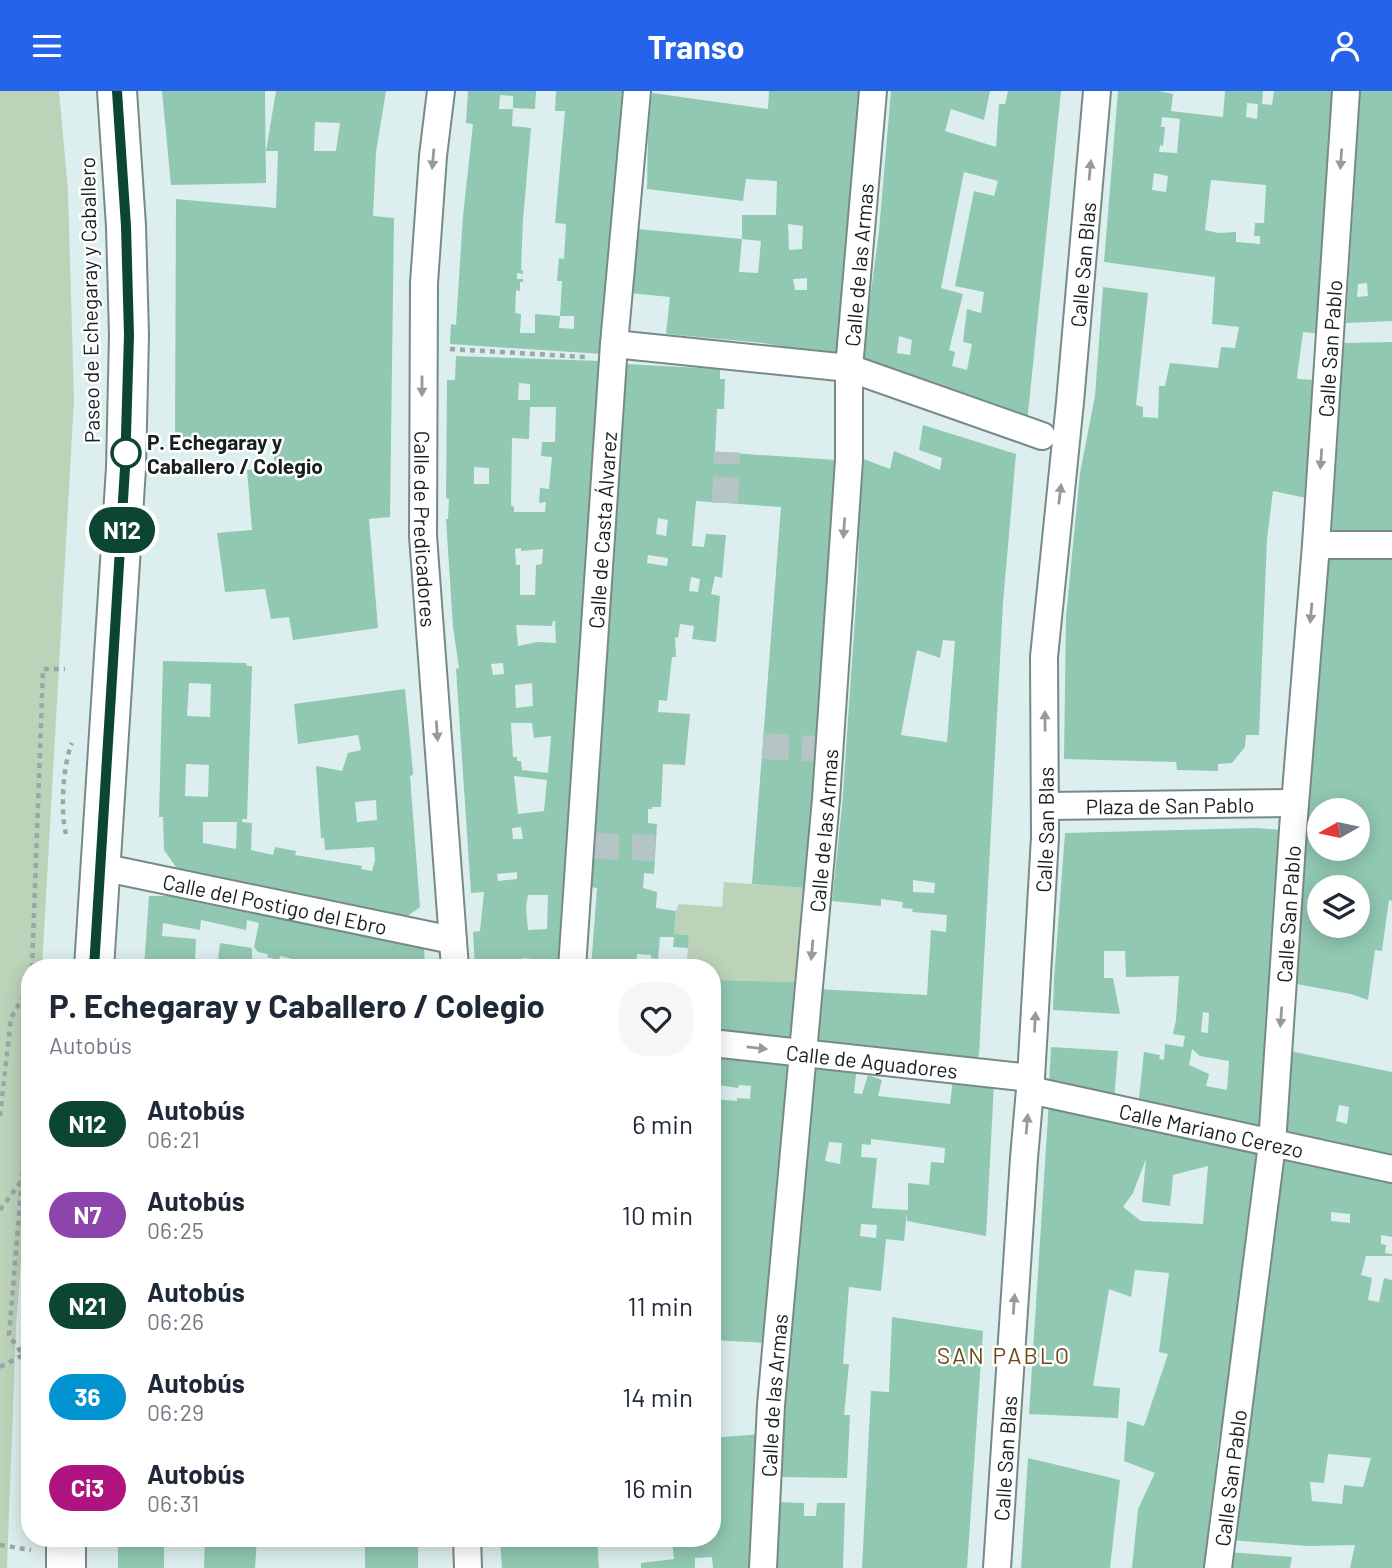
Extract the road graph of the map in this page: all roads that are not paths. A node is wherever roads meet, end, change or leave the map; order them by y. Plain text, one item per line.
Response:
1 (117, 91) edge
2 (441, 91) edge
3 (637, 91) edge
4 (873, 91) edge
5 (1097, 91) edge
6 (1346, 91) edge
7 (614, 351) junction
8 (849, 368) junction
9 (1042, 436) dead end
10 (1316, 545) junction
11 (1392, 545) edge
12 (1295, 803) junction
13 (1046, 806) junction
14 (101, 867) junction
15 (452, 940) junction
16 (95, 959) edge
17 (454, 959) edge
18 (573, 959) edge
19 (721, 1044) edge
20 (802, 1053) junction
21 (1031, 1084) junction
22 (1272, 1144) junction
23 (1392, 1169) edge
24 (467, 1547) edge
25 (468, 1568) edge
26 (763, 1568) edge
27 (997, 1568) edge
28 (1218, 1568) edge

1 - 14 main road, Paseo de Echegaray y Caballero
2 -> 15 street, Calle de Predicadores
3 - 7 street, Calle de Casta Álvarez
4 - 8 street, Calle de las Armas
13 -> 5 street, Calle San Blas
6 -> 10 street, Calle San Pablo
7 - 8 street
7 - 18 street, Calle de Casta Álvarez
8 - 9 street
8 -> 20 street, Calle de las Armas
10 - 11 street
10 -> 12 street, Calle San Pablo
12 - 13 street, Plaza de San Pablo
12 -> 22 street, Calle San Pablo
21 -> 13 street, Calle San Blas
14 - 15 street, Calle del Postigo del Ebro
14 - 16 main road, Paseo de Echegaray y Caballero
15 - 17 street, Calle de Predicadores
19 -> 20 street, Calle de Aguadores
20 - 21 street, Calle de Aguadores
20 - 26 street, Calle de las Armas
21 - 22 street, Calle Mariano Cerezo
27 -> 21 street, Calle San Blas
22 - 23 street, Calle Mariano Cerezo
22 - 28 street, Calle San Pablo
24 - 25 street

